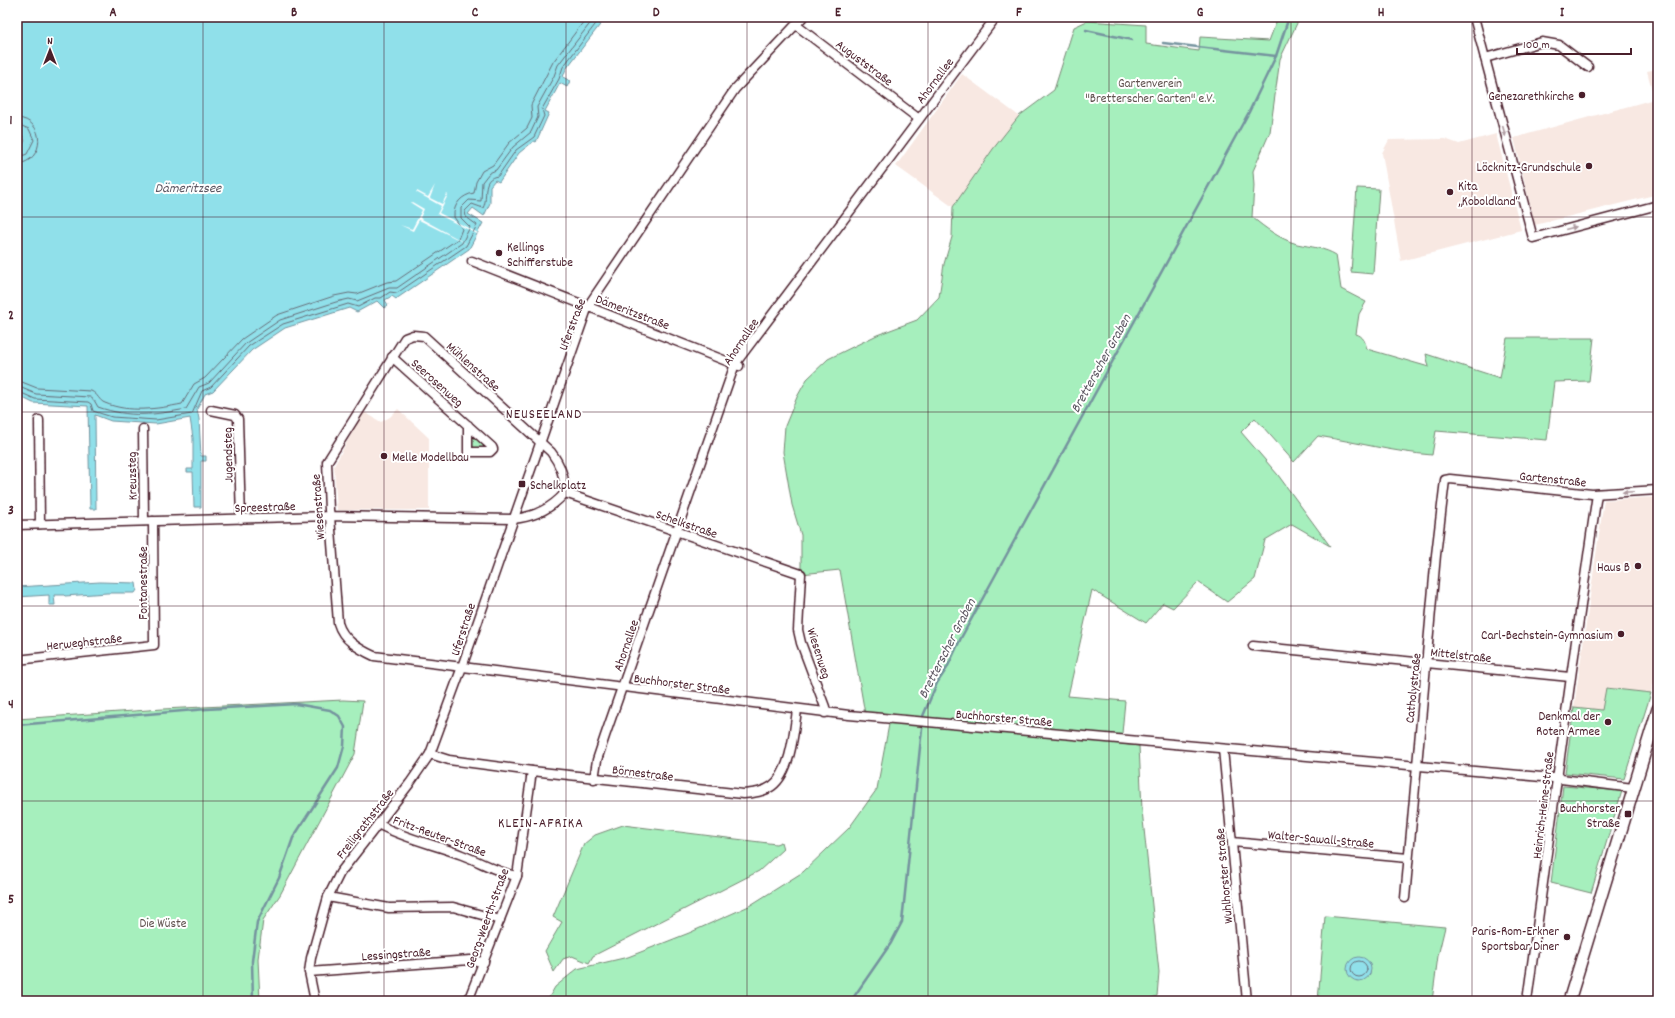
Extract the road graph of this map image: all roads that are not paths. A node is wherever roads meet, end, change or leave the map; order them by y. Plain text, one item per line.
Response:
1 (803, 17) edge
2 (996, 17) edge
3 (1474, 17) edge
4 (796, 25) junction
5 (1485, 58) junction
6 (1588, 67) dead end
7 (920, 119) junction
8 (1658, 205) edge
9 (472, 261) dead end
10 (588, 306) junction
11 (406, 338) joint
12 (392, 356) junction
13 (738, 365) junction
14 (211, 410) dead end
15 (39, 420) dead end
16 (468, 425) dead end
17 (143, 430) dead end
18 (540, 442) junction
19 (1445, 480) joint
20 (1658, 490) edge
21 (565, 493) junction
22 (1597, 494) junction
23 (330, 516) junction
24 (241, 519) junction
25 (513, 519) junction
26 (144, 521) junction
27 (153, 521) junction
28 (40, 524) junction
29 (17, 525) edge
30 (677, 533) junction
31 (801, 574) joint
32 (154, 645) joint
33 (1253, 646) dead end
34 (374, 656) joint
35 (17, 660) edge
36 (1426, 663) junction
37 (462, 667) junction
38 (1570, 677) junction
39 (623, 688) junction
40 (1658, 709) edge
41 (797, 710) junction
42 (825, 713) junction
43 (1224, 749) junction
44 (430, 754) junction
45 (1416, 766) junction
46 (532, 771) junction
47 (594, 779) junction
48 (1558, 779) junction
49 (1633, 788) junction
50 (378, 824) junction
51 (1232, 842) junction
52 (1408, 858) junction
53 (517, 876) junction
54 (328, 897) junction
55 (1404, 898) dead end
56 (500, 920) junction
57 (484, 962) junction
58 (309, 972) junction
59 (315, 1001) edge
60 (468, 1001) edge
61 (1247, 1001) edge
62 (1527, 1001) edge
63 (1569, 1001) edge

1 - 4 street, Uferstraße
2 - 7 street, Ahornallee
3 - 5 street
4 - 7 street, Auguststraße
4 - 10 street, Uferstraße
5 - 6 street
5 -> 8 street
7 - 13 street, Ahornallee
9 - 10 street, Dämeritzstraße
10 - 13 street, Dämeritzstraße
10 - 18 street, Uferstraße
11 - 12 street, Wiesenstraße
11 - 18 street, Mühlenstraße
12 - 16 street, Seerosenweg
12 - 23 street, Wiesenstraße
13 - 30 street, Ahornallee
14 - 24 street, Jugendsteg
15 - 28 street
17 - 26 street, Kreuzsteg
18 - 21 street
18 - 25 street, Uferstraße
19 - 22 street, Gartenstraße
19 - 36 street, Catholystraße
20 -> 22 street, Gartenstraße
21 - 25 street
21 - 30 street, Schelkstraße
22 - 38 street, Heinrich-Heine-Straße
23 - 24 street, Spreestraße
23 - 25 street, Spreestraße
23 - 34 street, Wiesenstraße
24 - 27 street, Spreestraße
25 - 37 street, Uferstraße
26 - 27 street, Spreestraße
26 - 28 street, Spreestraße
27 - 32 street, Fontanestraße
28 - 29 street, Spreestraße
30 - 31 street, Schelkstraße
30 - 39 street, Ahornallee
31 - 42 street, Wiesenweg
32 - 35 street, Herweghstraße
33 - 36 street, Mittelstraße
34 - 37 street, Buchhorster Straße
36 - 38 street, Mittelstraße
36 - 45 street, Catholystraße
37 - 39 street, Buchhorster Straße
37 - 44 street, Freiligrathstraße
38 - 48 street, Heinrich-Heine-Straße
39 - 41 street, Buchhorster Straße
39 - 47 street, Ahornallee
40 - 49 main road
41 - 42 street, Buchhorster Straße
41 - 47 street, Börnestraße
42 - 43 street, Buchhorster Straße
43 - 45 street, Buchhorster Straße
43 - 51 street, Wuhlhorster Straße
44 - 46 street, Börnestraße
44 - 50 street, Freiligrathstraße
45 - 48 street, Buchhorster Straße
45 - 52 street, Catholystraße
46 - 47 street, Börnestraße
46 - 53 street, Georg-Weerth-Straße
48 - 49 street, Buchhorster Straße
48 - 62 street, Heinrich-Heine-Straße
49 - 63 main road
50 - 53 street, Fritz-Reuter-Straße
50 - 54 street, Freiligrathstraße
51 - 52 street, Walter-Sawall-Straße
51 - 61 street, Wuhlhorster Straße
52 - 55 street, Catholystraße
53 - 56 street, Georg-Weerth-Straße
54 - 56 street
54 - 58 street, Freiligrathstraße
56 - 57 street, Georg-Weerth-Straße
57 - 58 street, Lessingstraße
57 - 60 street, Georg-Weerth-Straße
58 - 59 street, Freiligrathstraße

